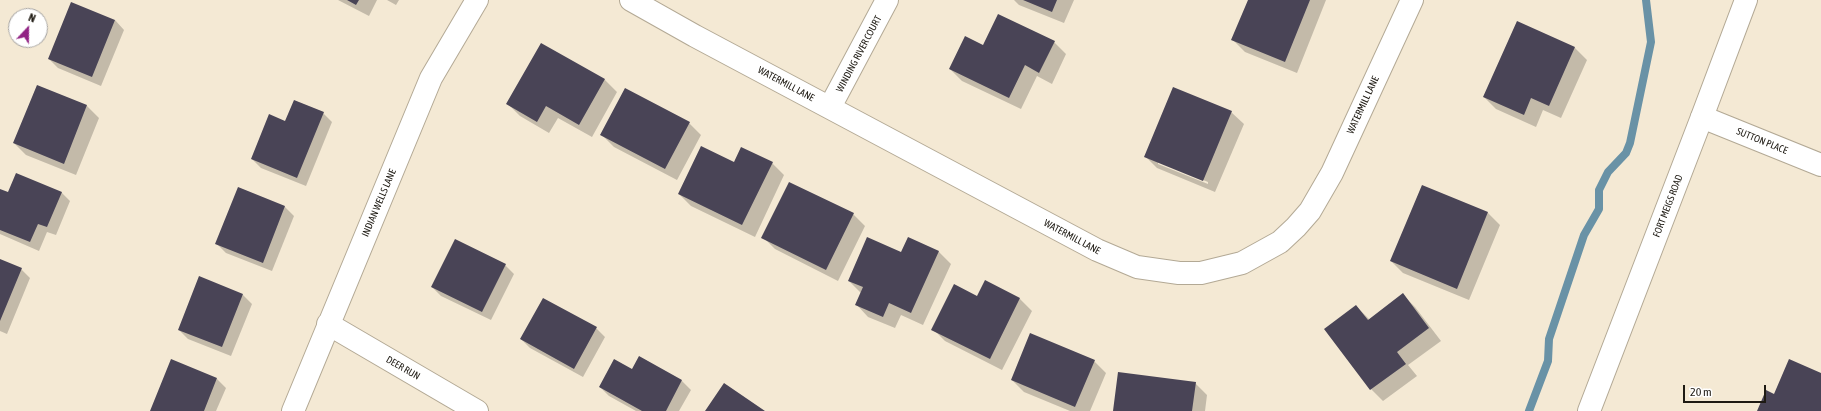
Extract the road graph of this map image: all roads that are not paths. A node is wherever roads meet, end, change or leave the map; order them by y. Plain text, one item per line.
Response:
1 (477, 0) edge
2 (631, 0) edge
3 (887, 0) edge
4 (1412, 0) edge
5 (1746, 0) edge
6 (830, 107) junction
7 (1702, 117) junction
8 (1821, 165) edge
9 (328, 324) junction
10 (293, 411) edge
11 (477, 411) edge
12 (1588, 411) edge

1 - 9 street, INDIAN WELLS LANE
2 - 6 street, WATERMILL LANE
3 - 6 street, WINDING RIVER COURT
4 - 6 street, WATERMILL LANE
5 - 7 street, FORT MEIGS ROAD
7 - 8 street, SUTTON PLACE
7 - 12 street, FORT MEIGS ROAD
9 - 10 street, INDIAN WELLS LANE
9 - 11 street, DEER RUN

